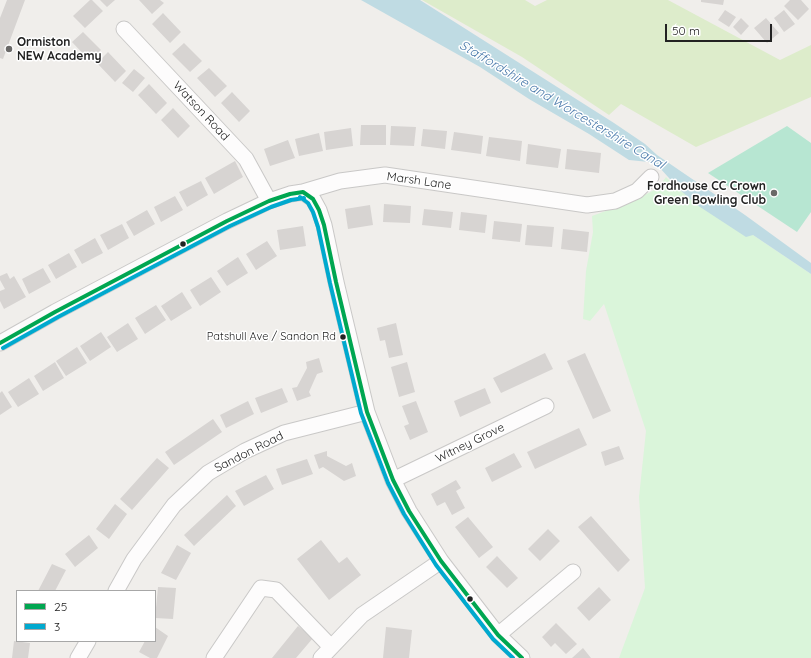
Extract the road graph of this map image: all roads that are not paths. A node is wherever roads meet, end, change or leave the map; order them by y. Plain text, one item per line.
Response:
1 (124, 29) dead end
2 (651, 177) dead end
3 (303, 192) junction
4 (269, 201) junction
5 (0, 343) edge
6 (546, 406) dead end
7 (366, 412) junction
8 (393, 480) junction
9 (441, 561) junction
10 (573, 572) dead end
11 (117, 590) edge
12 (502, 639) junction
13 (87, 642) edge
14 (332, 647) junction
15 (78, 658) edge
16 (214, 658) edge
17 (321, 658) edge
18 (511, 658) edge
19 (522, 658) edge

1 - 4 street, Watson Road
2 - 3 street, Marsh Lane
3 - 4 street, Marsh Lane
3 - 7 street
4 - 5 street, Marsh Lane
6 - 8 street, Witney Grove
7 - 8 street
7 - 11 street, Sandon Road
8 - 9 street
9 - 12 street
9 - 14 street
10 - 12 street
12 - 18 street
12 - 19 street
13 - 15 street
14 - 16 street
14 - 17 street

